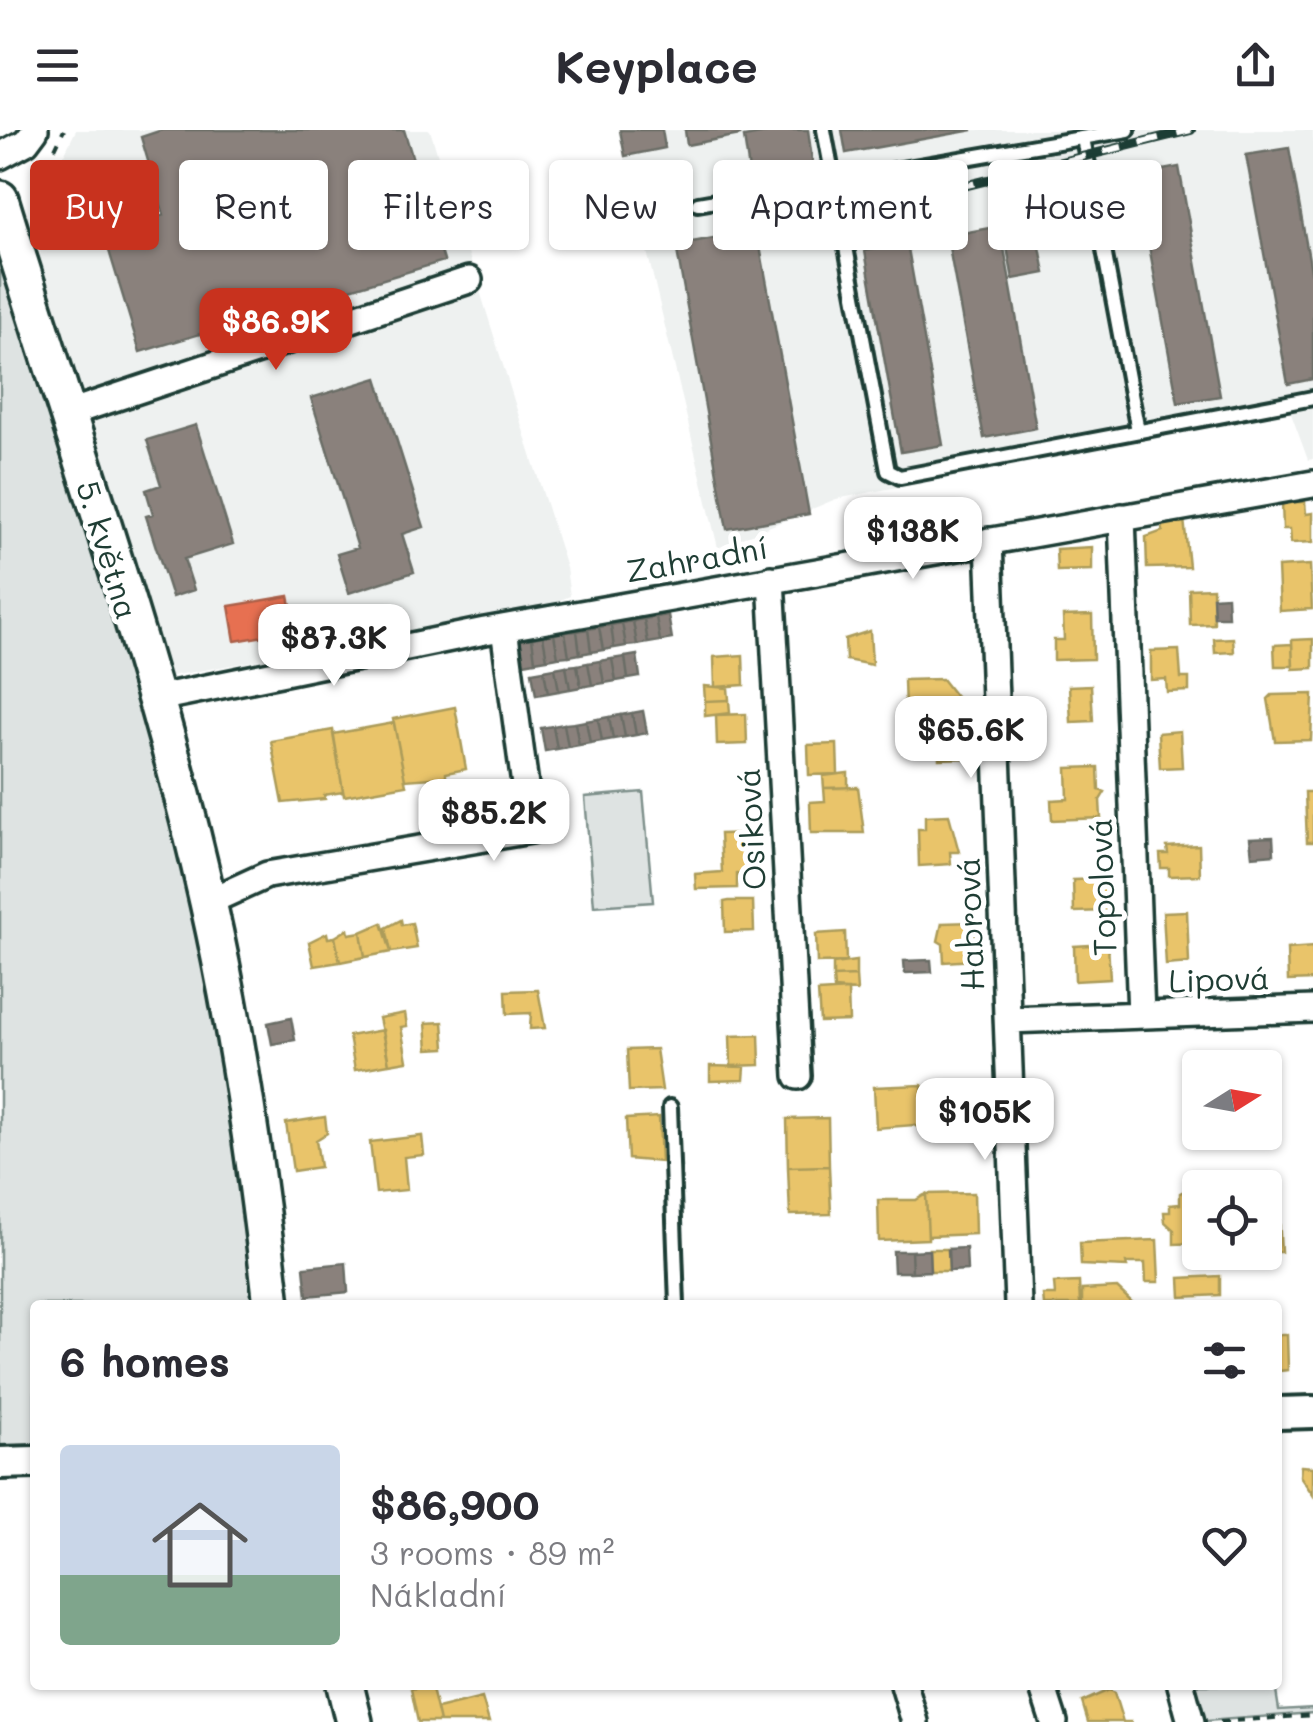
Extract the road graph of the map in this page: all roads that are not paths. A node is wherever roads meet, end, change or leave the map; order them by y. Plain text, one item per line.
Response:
1 (34, 130) edge
2 (824, 130) edge
3 (1128, 130) edge
4 (1083, 138) junction
5 (0, 156) edge
6 (830, 160) edge
7 (956, 160) edge
8 (0, 199) edge
9 (713, 201) edge
10 (698, 204) dead end
11 (847, 250) edge
12 (469, 280) dead end
13 (1313, 398) edge
14 (66, 414) junction
15 (1138, 431) junction
16 (1313, 484) edge
17 (1122, 518) junction
18 (989, 541) junction
19 (771, 579) junction
20 (504, 628) junction
21 (153, 699) junction
22 (208, 902) junction
23 (1313, 1009) edge
24 (1140, 1015) junction
25 (1008, 1020) junction
26 (798, 1076) dead end
27 (670, 1108) dead end
28 (271, 1300) edge
29 (677, 1300) edge
30 (1018, 1300) edge
31 (1313, 1412) edge
32 (1282, 1414) edge
33 (30, 1462) edge
34 (0, 1463) edge
35 (346, 1690) edge
36 (905, 1690) edge
37 (1044, 1690) edge
38 (1182, 1690) edge
39 (354, 1722) edge
40 (915, 1722) edge
41 (1054, 1722) edge
42 (1191, 1722) edge

1 - 5 street
2 - 6 lane
3 - 4 lane
4 - 7 lane
4 - 15 lane
8 - 14 main road, 5. května
9 - 10 lane
11 - 15 lane
12 - 14 street
13 - 15 lane
14 - 21 main road, 5. května
16 - 17 street, Zahradní
17 - 18 street, Zahradní
17 - 24 street, Topolová
18 - 19 street, Zahradní
18 - 25 street, Habrová
19 - 20 street, Zahradní
19 - 26 street, Osiková
20 - 21 street, Zahradní
20 - 22 street
21 - 22 main road, 5. května
22 - 28 main road, 5. května
23 - 24 street, Lipová
24 - 25 street, Lipová
25 - 30 street, Habrová
27 - 29 lane
31 - 32 street
33 - 34 street
35 - 39 main road
36 - 40 street
37 - 41 street
38 - 42 street

